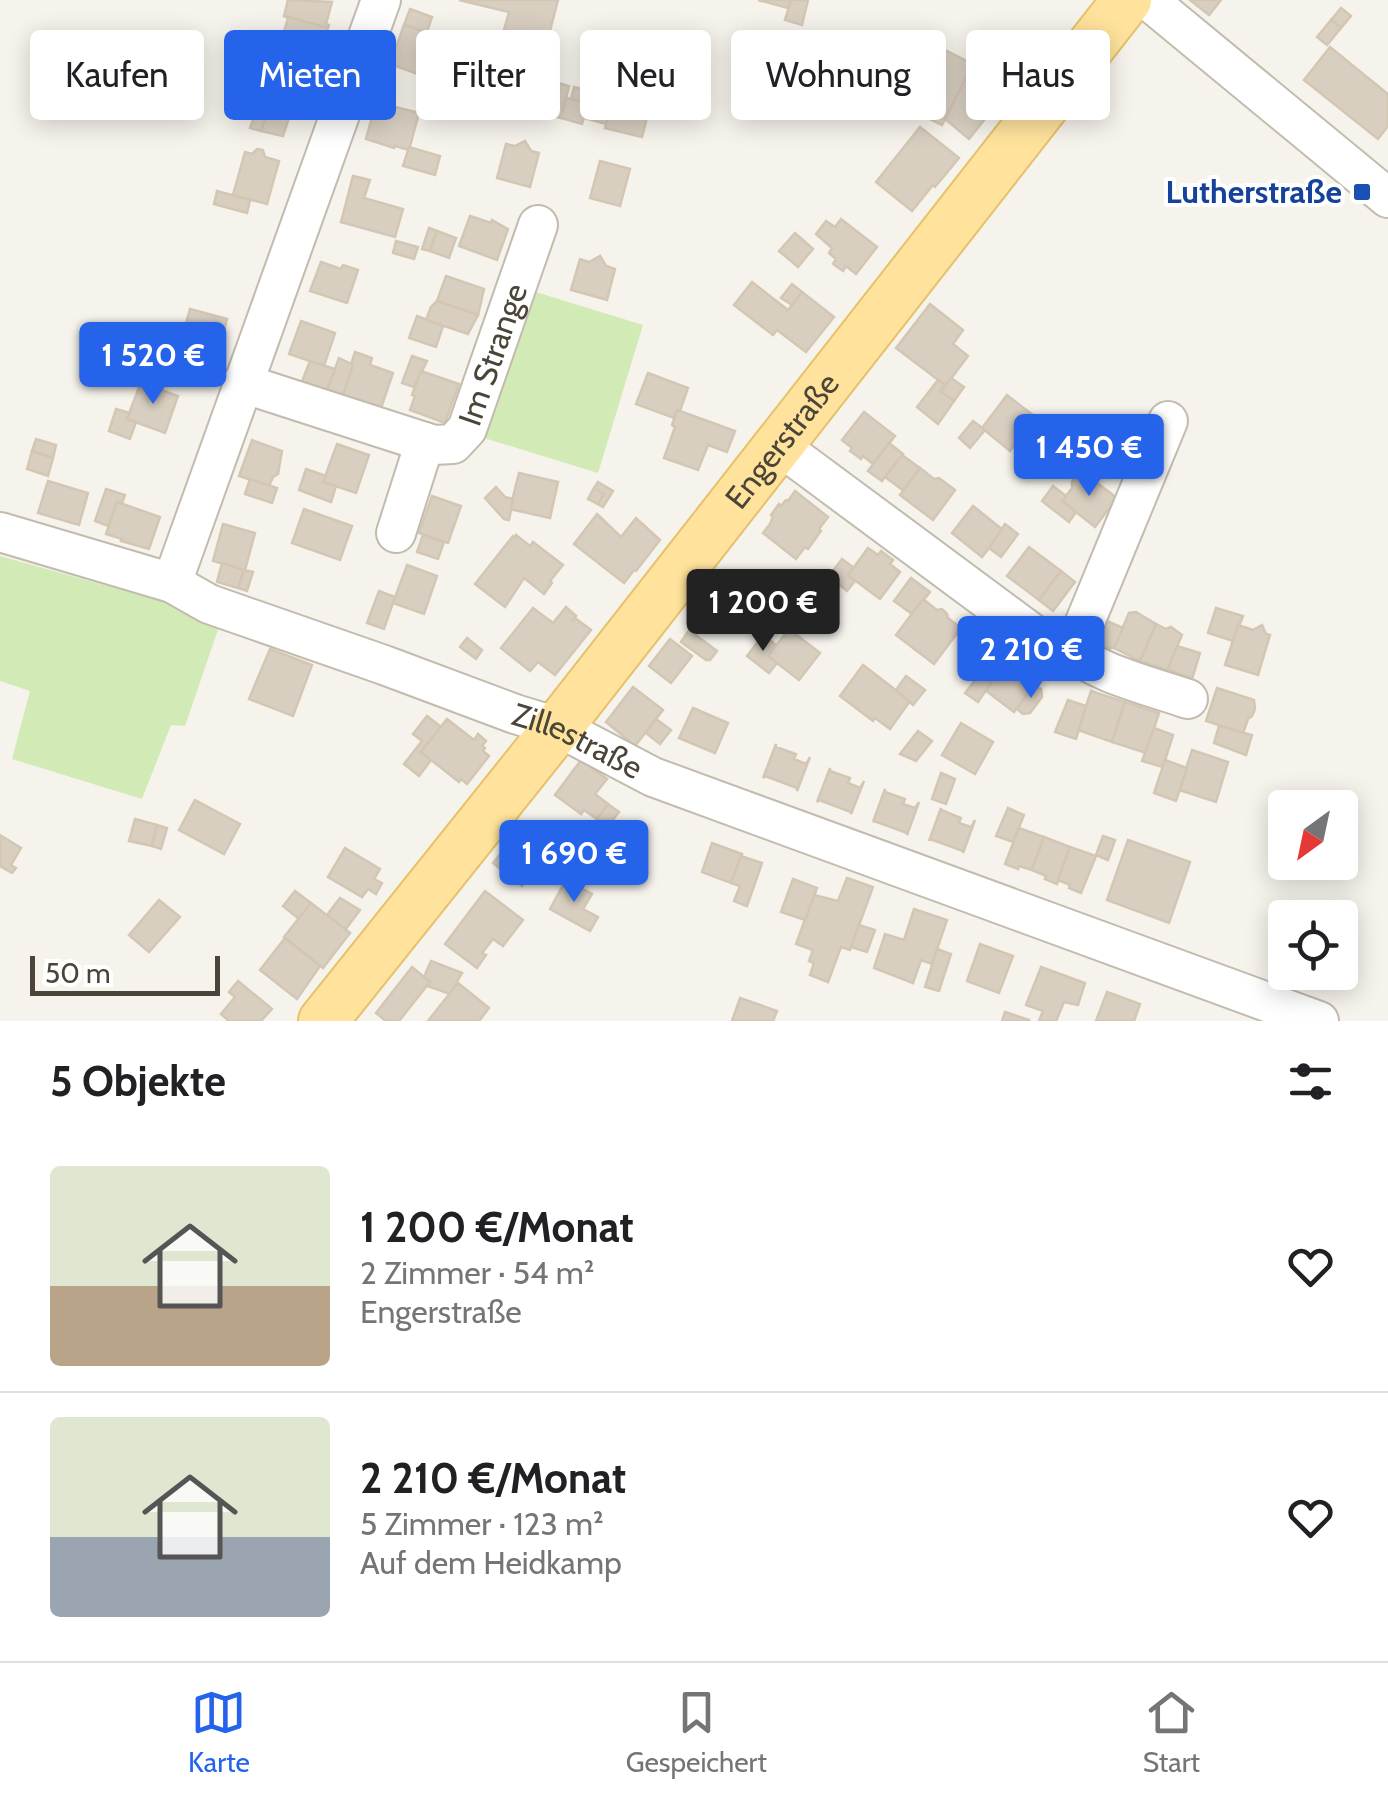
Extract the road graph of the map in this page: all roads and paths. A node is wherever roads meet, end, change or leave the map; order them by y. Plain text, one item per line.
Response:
1 (381, 0) edge
2 (1127, 0) edge
3 (1148, 0) edge
4 (1388, 198) edge
5 (538, 225) dead end
6 (242, 383) junction
7 (1168, 421) dead end
8 (425, 442) junction
9 (778, 445) junction
10 (0, 532) edge
11 (396, 532) dead end
12 (172, 583) junction
13 (1062, 645) junction
14 (1188, 698) dead end
15 (558, 726) junction
16 (324, 1021) edge
17 (1320, 1021) edge

1 - 6 street
2 - 9 main road, Engerstraße
3 - 4 street
5 - 8 street, Im Strange
6 - 8 street, Im Strange
6 - 12 street
7 - 13 street
8 - 11 street
9 - 13 street
9 - 15 main road, Engerstraße
10 - 12 street, Zillestraße
12 - 15 street, Zillestraße
13 - 14 street
15 - 16 main road, Engerstraße
15 - 17 street, Zillestraße

